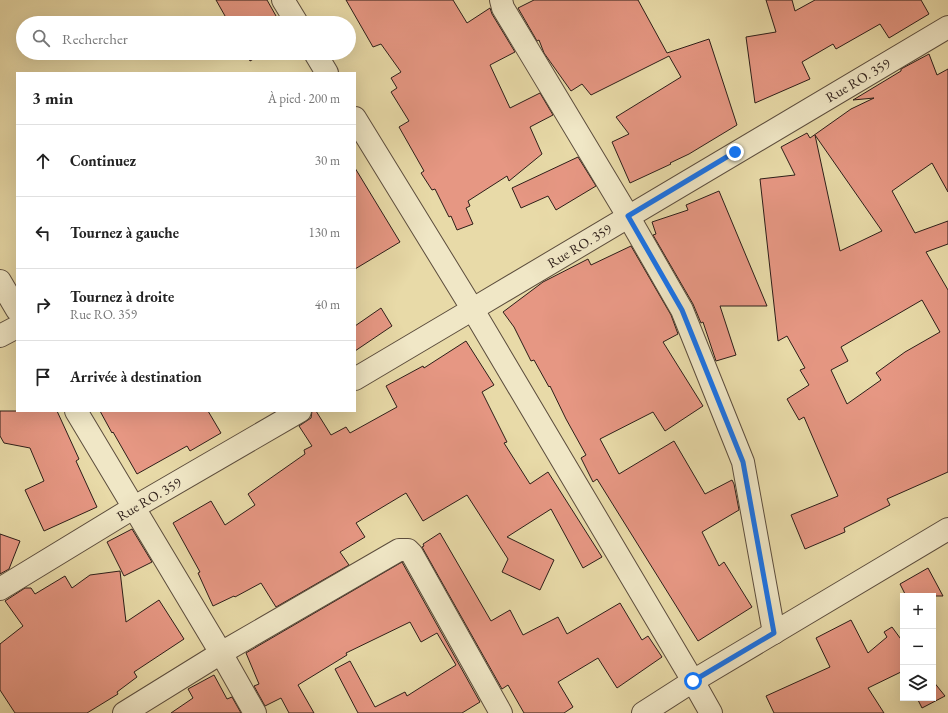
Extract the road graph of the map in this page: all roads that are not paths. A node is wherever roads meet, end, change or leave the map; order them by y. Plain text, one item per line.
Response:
1 (283, 0) edge
2 (501, 0) edge
3 (293, 16) edge
4 (948, 27) edge
5 (319, 60) edge
6 (326, 72) edge
7 (356, 120) edge
8 (628, 216) junction
9 (0, 281) edge
10 (16, 308) edge
11 (473, 310) junction
12 (16, 327) edge
13 (0, 336) edge
14 (356, 378) edge
15 (77, 412) edge
16 (298, 412) edge
17 (134, 508) junction
18 (948, 529) edge
19 (0, 589) edge
20 (774, 633) junction
21 (221, 653) junction
22 (693, 681) junction
23 (124, 713) edge
24 (255, 713) edge
25 (501, 713) edge
26 (643, 713) edge
27 (711, 713) edge

1 - 3 street
2 - 8 street
4 - 8 street, Rue RO. 359
5 - 6 street
7 - 11 street
8 - 11 street, Rue RO. 359
8 - 20 street
9 - 10 street
11 - 14 street, Rue RO. 359
11 - 22 street
12 - 13 street
15 - 17 street
16 - 17 street, Rue RO. 359
17 - 19 street, Rue RO. 359
17 - 21 street
18 - 20 street
20 - 22 street
21 - 23 street
21 - 24 street
21 - 25 street
22 - 26 street
22 - 27 street

